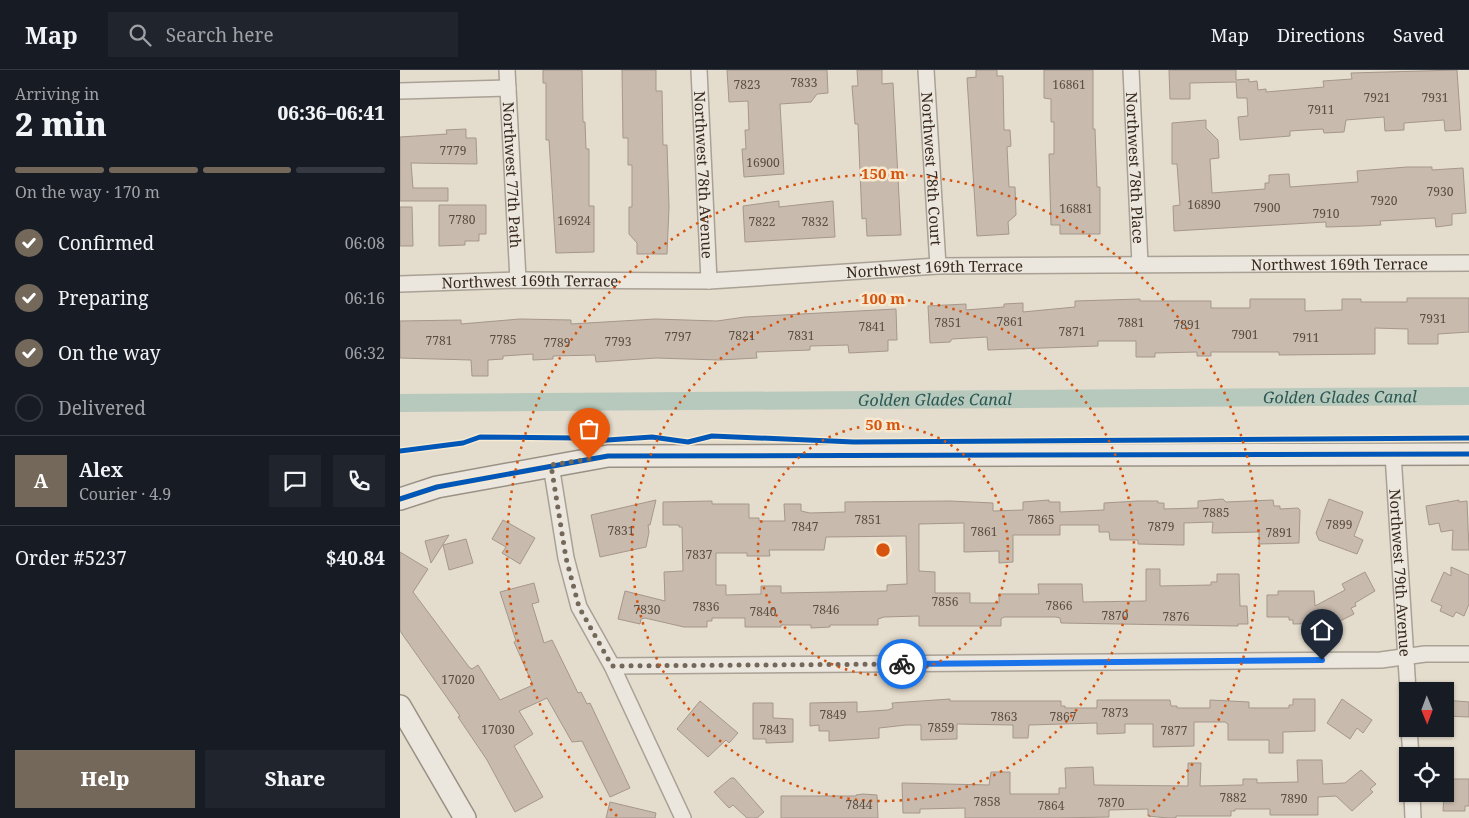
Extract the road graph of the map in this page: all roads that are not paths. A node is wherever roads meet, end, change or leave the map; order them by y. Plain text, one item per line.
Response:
1 (507, 70) edge
2 (699, 70) edge
3 (926, 70) edge
4 (1130, 70) edge
5 (508, 88) junction
6 (400, 91) edge
7 (1469, 263) edge
8 (1140, 264) junction
9 (938, 266) junction
10 (518, 280) junction
11 (709, 281) junction
12 (400, 284) edge
13 (1393, 454) junction
14 (1469, 454) edge
15 (551, 465) junction
16 (400, 499) edge
17 (1469, 654) edge
18 (1406, 657) junction
19 (612, 666) junction
20 (1407, 682) edge
21 (400, 706) edge
22 (1412, 802) edge
23 (465, 818) edge
24 (683, 818) edge
25 (1413, 818) edge

1 - 5 street, Northwest 77th Path
2 - 11 street, Northwest 78th Avenue
3 - 9 street, Northwest 78th Court
4 - 8 street, Northwest 78th Place
5 - 6 street
5 - 10 street, Northwest 77th Path
7 - 8 street, Northwest 169th Terrace
8 - 9 street, Northwest 169th Terrace
9 - 11 street, Northwest 169th Terrace
10 - 11 street, Northwest 169th Terrace
10 - 12 street, Northwest 169th Terrace
13 - 14 street
13 - 15 street
13 - 18 street, Northwest 79th Avenue
15 - 16 street
15 - 19 street
17 - 18 street
18 - 19 street
18 - 20 street, Northwest 79th Avenue
19 - 24 street
21 - 23 street
22 - 25 street

